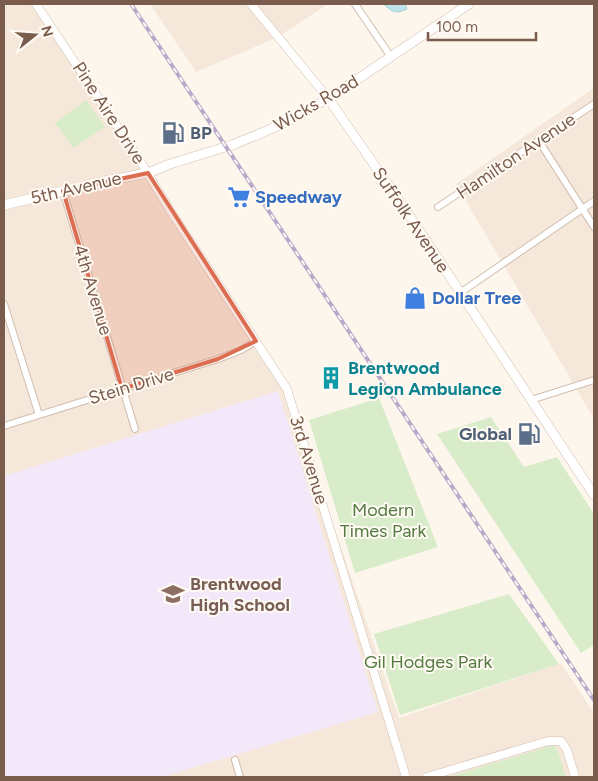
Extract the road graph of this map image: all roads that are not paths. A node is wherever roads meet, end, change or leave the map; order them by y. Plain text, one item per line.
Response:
1 (36, 4) edge
2 (251, 4) edge
3 (355, 4) edge
4 (470, 4) edge
5 (391, 58) junction
6 (328, 98) junction
7 (594, 104) edge
8 (538, 141) junction
9 (148, 173) junction
10 (63, 191) junction
11 (594, 201) edge
12 (4, 205) edge
13 (438, 207) dead end
14 (582, 209) junction
15 (594, 227) edge
16 (460, 293) junction
17 (4, 304) edge
18 (256, 341) junction
19 (594, 380) edge
20 (122, 388) junction
21 (531, 400) junction
22 (39, 415) junction
23 (4, 426) edge
24 (135, 429) dead end
25 (594, 495) edge
26 (235, 760) dead end
27 (240, 777) edge
28 (406, 777) edge
29 (427, 777) edge
30 (575, 777) edge

1 - 9 street, Pine Aire Drive
2 - 6 street, Suffolk Avenue
3 - 5 street
4 - 5 main road, Wicks Road
5 - 6 main road, Wicks Road
6 - 9 main road, Wicks Road
6 - 16 main road, Suffolk Avenue
7 - 8 street, Hamilton Avenue
8 - 13 street, Hamilton Avenue
8 - 14 street
9 - 10 main road, 5th Avenue
9 - 18 street, 3rd Avenue
10 - 12 main road, 5th Avenue
10 - 20 street, 4th Avenue
11 - 14 street
14 - 15 street
14 - 16 street
16 - 21 main road, Suffolk Avenue
17 - 22 street
18 - 20 street, Stein Drive
18 - 28 street, 3rd Avenue
19 - 21 street
20 - 22 street, Stein Drive
20 - 24 street, 4th Avenue
21 - 25 main road, Suffolk Avenue
22 - 23 street, Stein Drive
26 - 27 street
29 - 30 street

